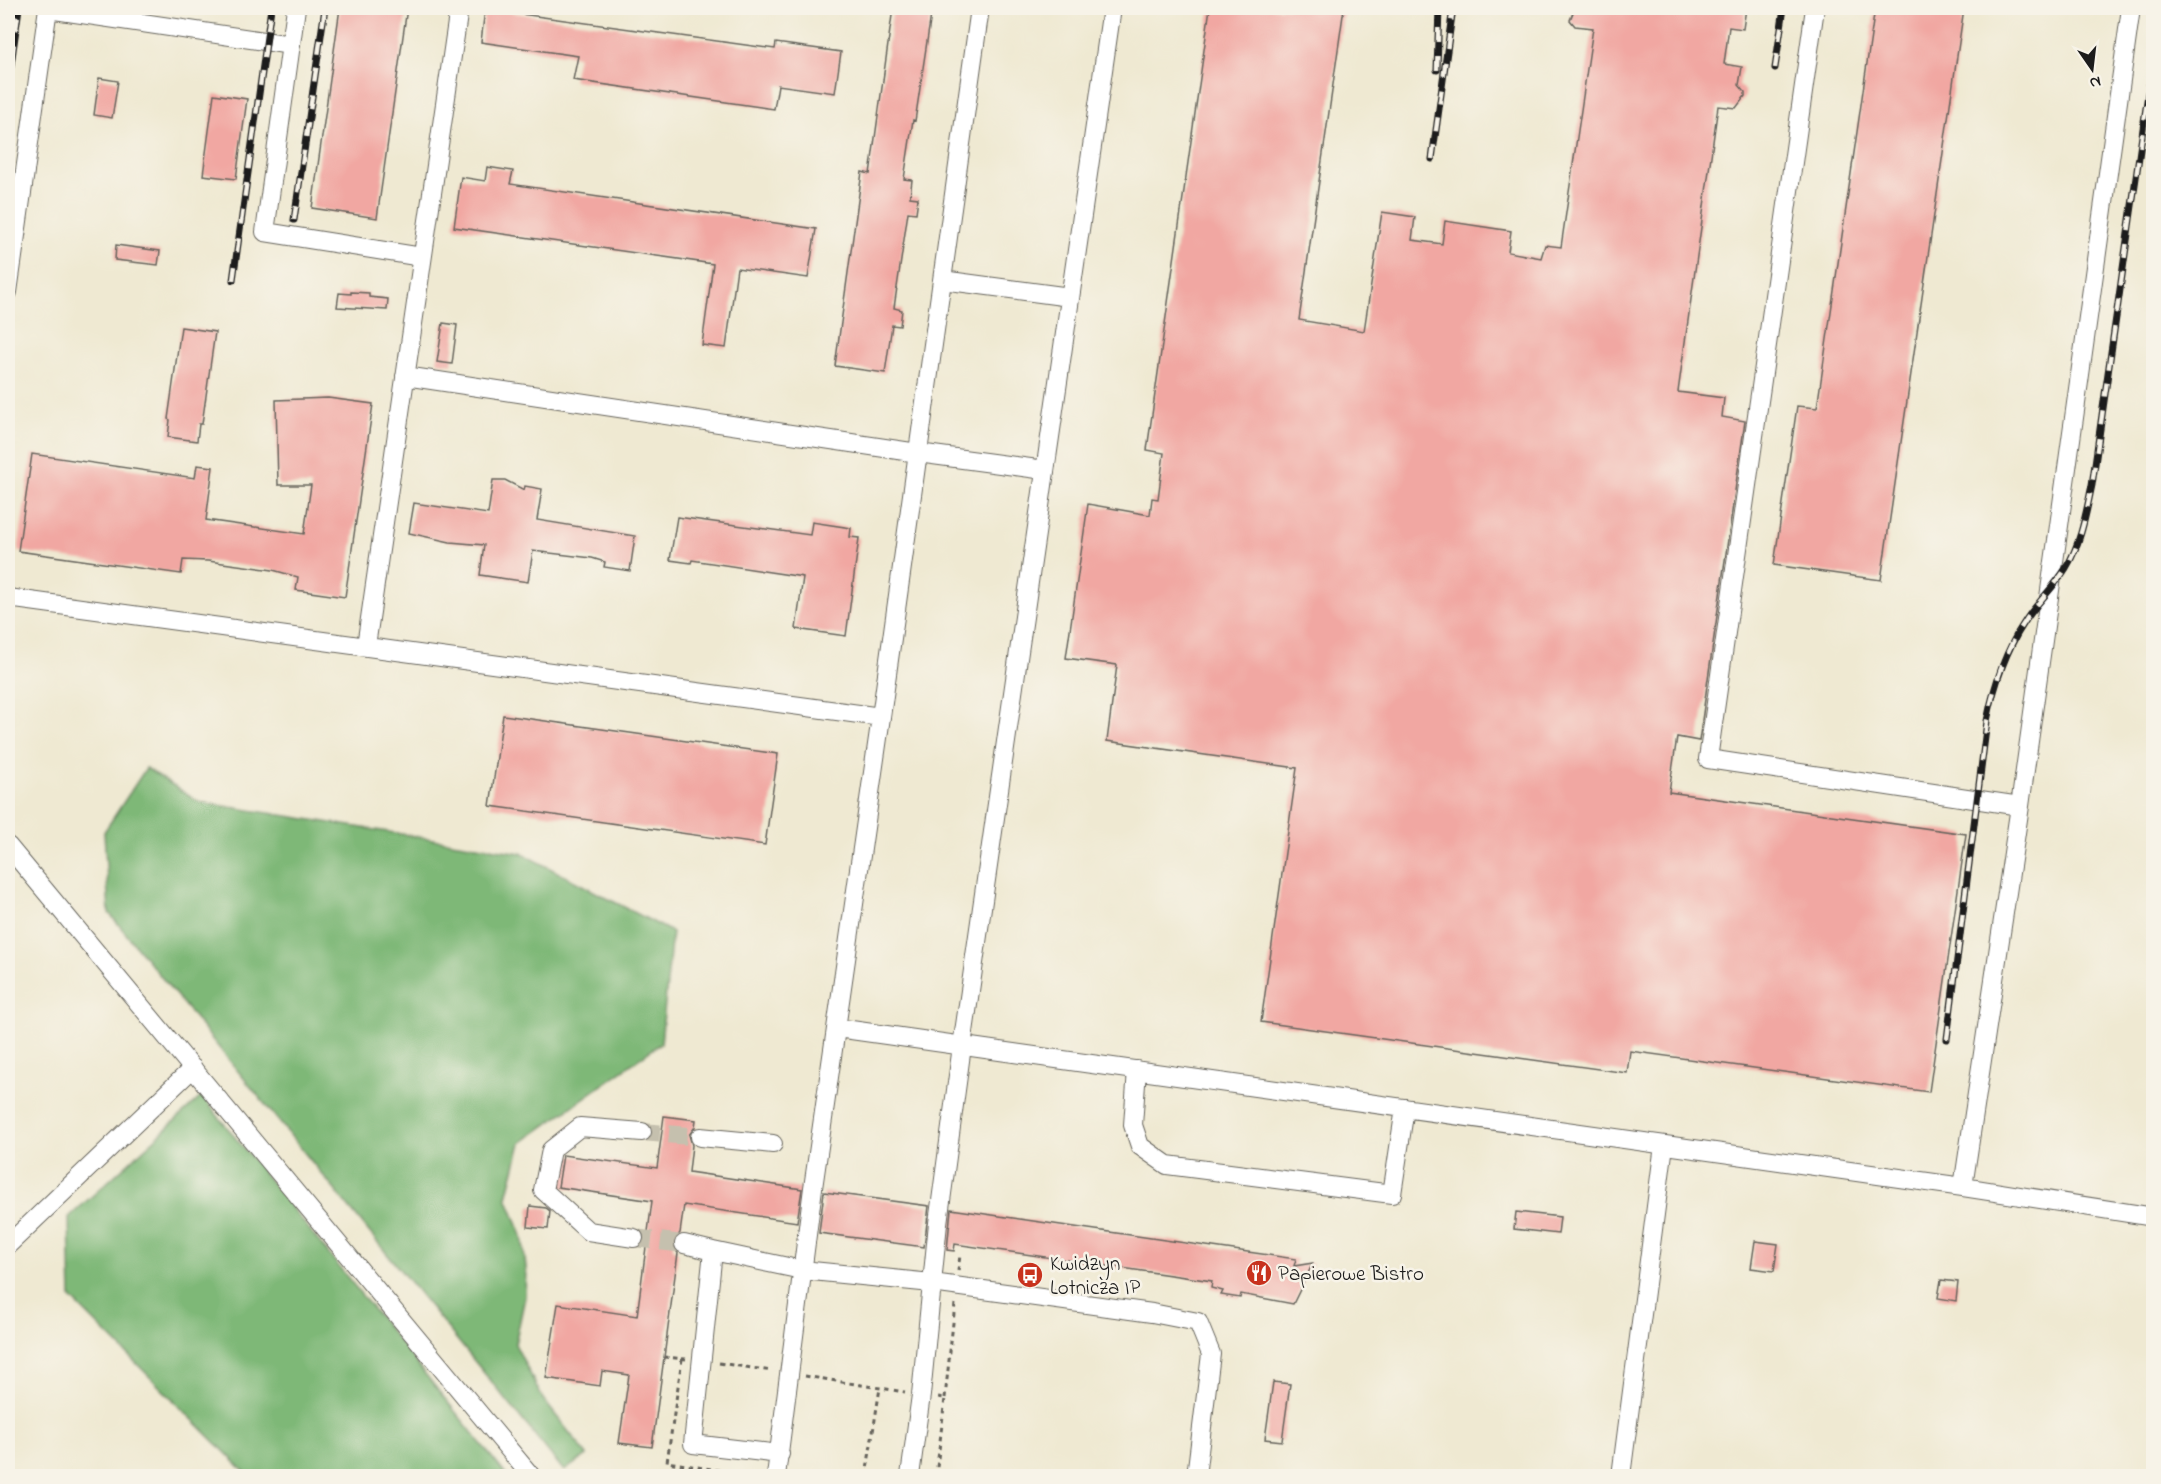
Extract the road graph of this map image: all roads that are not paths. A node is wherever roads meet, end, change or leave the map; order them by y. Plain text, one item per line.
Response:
1 (48, 8) edge
2 (296, 8) edge
3 (459, 8) edge
4 (980, 8) edge
5 (1112, 8) edge
6 (1815, 8) edge
7 (2131, 8) edge
8 (291, 45) junction
9 (422, 257) junction
10 (942, 280) junction
11 (8, 292) edge
12 (1070, 297) junction
13 (405, 376) junction
14 (918, 453) junction
15 (1045, 470) junction
16 (8, 598) edge
17 (366, 646) junction
18 (881, 717) junction
19 (2020, 806) junction
20 (8, 846) edge
21 (837, 1028) junction
22 (962, 1046) junction
23 (193, 1068) junction
24 (1137, 1070) junction
25 (1405, 1108) junction
26 (642, 1132) tunnel mouth
27 (700, 1137) tunnel mouth
28 (773, 1144) dead end
29 (1664, 1145) junction
30 (1963, 1187) junction
31 (2154, 1217) edge
32 (634, 1238) tunnel mouth
33 (684, 1244) tunnel mouth
34 (8, 1245) edge
35 (713, 1251) junction
36 (802, 1270) junction
37 (932, 1283) junction
38 (780, 1454) junction
39 (531, 1476) edge
40 (776, 1476) edge
41 (910, 1476) edge
42 (1196, 1476) edge
43 (1621, 1476) edge

1 - 8 lane
1 - 11 lane
2 - 8 lane
3 - 9 lane
4 - 10 lane
5 - 12 lane
6 - 19 lane
7 - 19 lane
8 - 9 lane
9 - 13 lane
10 - 12 lane
10 - 14 lane
12 - 15 lane
13 - 14 lane
13 - 17 lane
14 - 15 lane
14 - 18 lane
15 - 22 lane
16 - 17 lane
17 - 18 lane
18 - 21 lane
19 - 30 lane
20 - 23 lane
21 - 22 lane
21 - 36 lane
22 - 24 lane
22 - 37 lane
23 - 34 lane
23 - 39 lane
24 - 25 lane
24 - 25 lane
25 - 29 lane
26 - 32 lane
27 - 28 lane
29 - 30 lane
29 - 43 lane
30 - 31 lane
33 - 35 lane
35 - 36 lane
35 - 38 lane
36 - 37 lane
36 - 38 lane
37 - 41 lane
37 - 42 lane
38 - 40 lane

